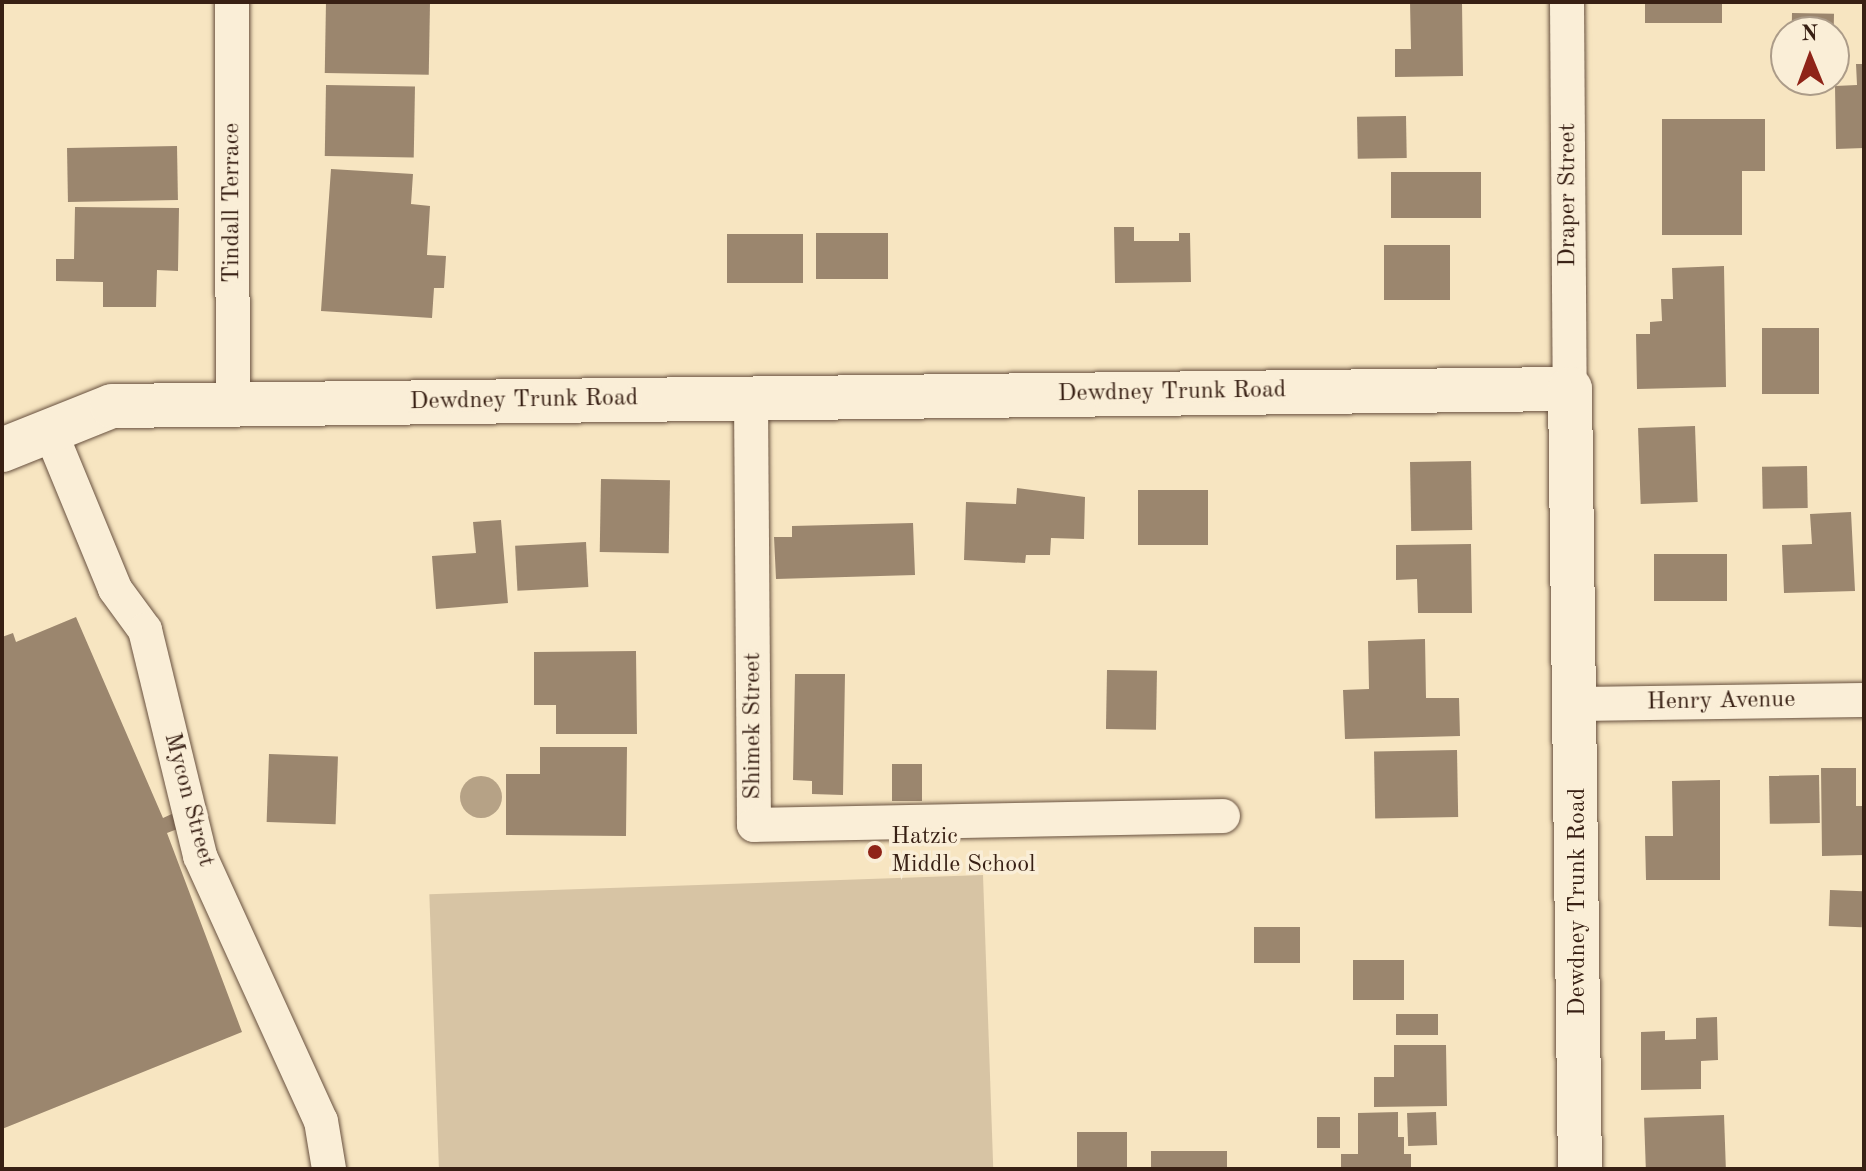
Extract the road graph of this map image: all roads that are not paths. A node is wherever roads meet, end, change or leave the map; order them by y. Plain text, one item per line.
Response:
1 (232, 2) edge
2 (1567, 2) edge
3 (1570, 389) junction
4 (751, 398) junction
5 (233, 404) junction
6 (50, 431) junction
7 (2, 450) edge
8 (1864, 700) edge
9 (1578, 704) junction
10 (1223, 816) dead end
11 (329, 1169) edge
12 (1580, 1169) edge

1 - 5 street, Tindall Terrace
2 - 3 street, Draper Street
3 - 4 main road, Dewdney Trunk Road
3 - 9 main road, Dewdney Trunk Road
4 - 5 main road, Dewdney Trunk Road
4 - 10 street, Shimek Street
5 - 6 main road, Dewdney Trunk Road
6 - 7 main road, Dewdney Trunk Road
6 - 11 street, Mycon Street
8 - 9 street, Henry Avenue
9 - 12 main road, Dewdney Trunk Road

